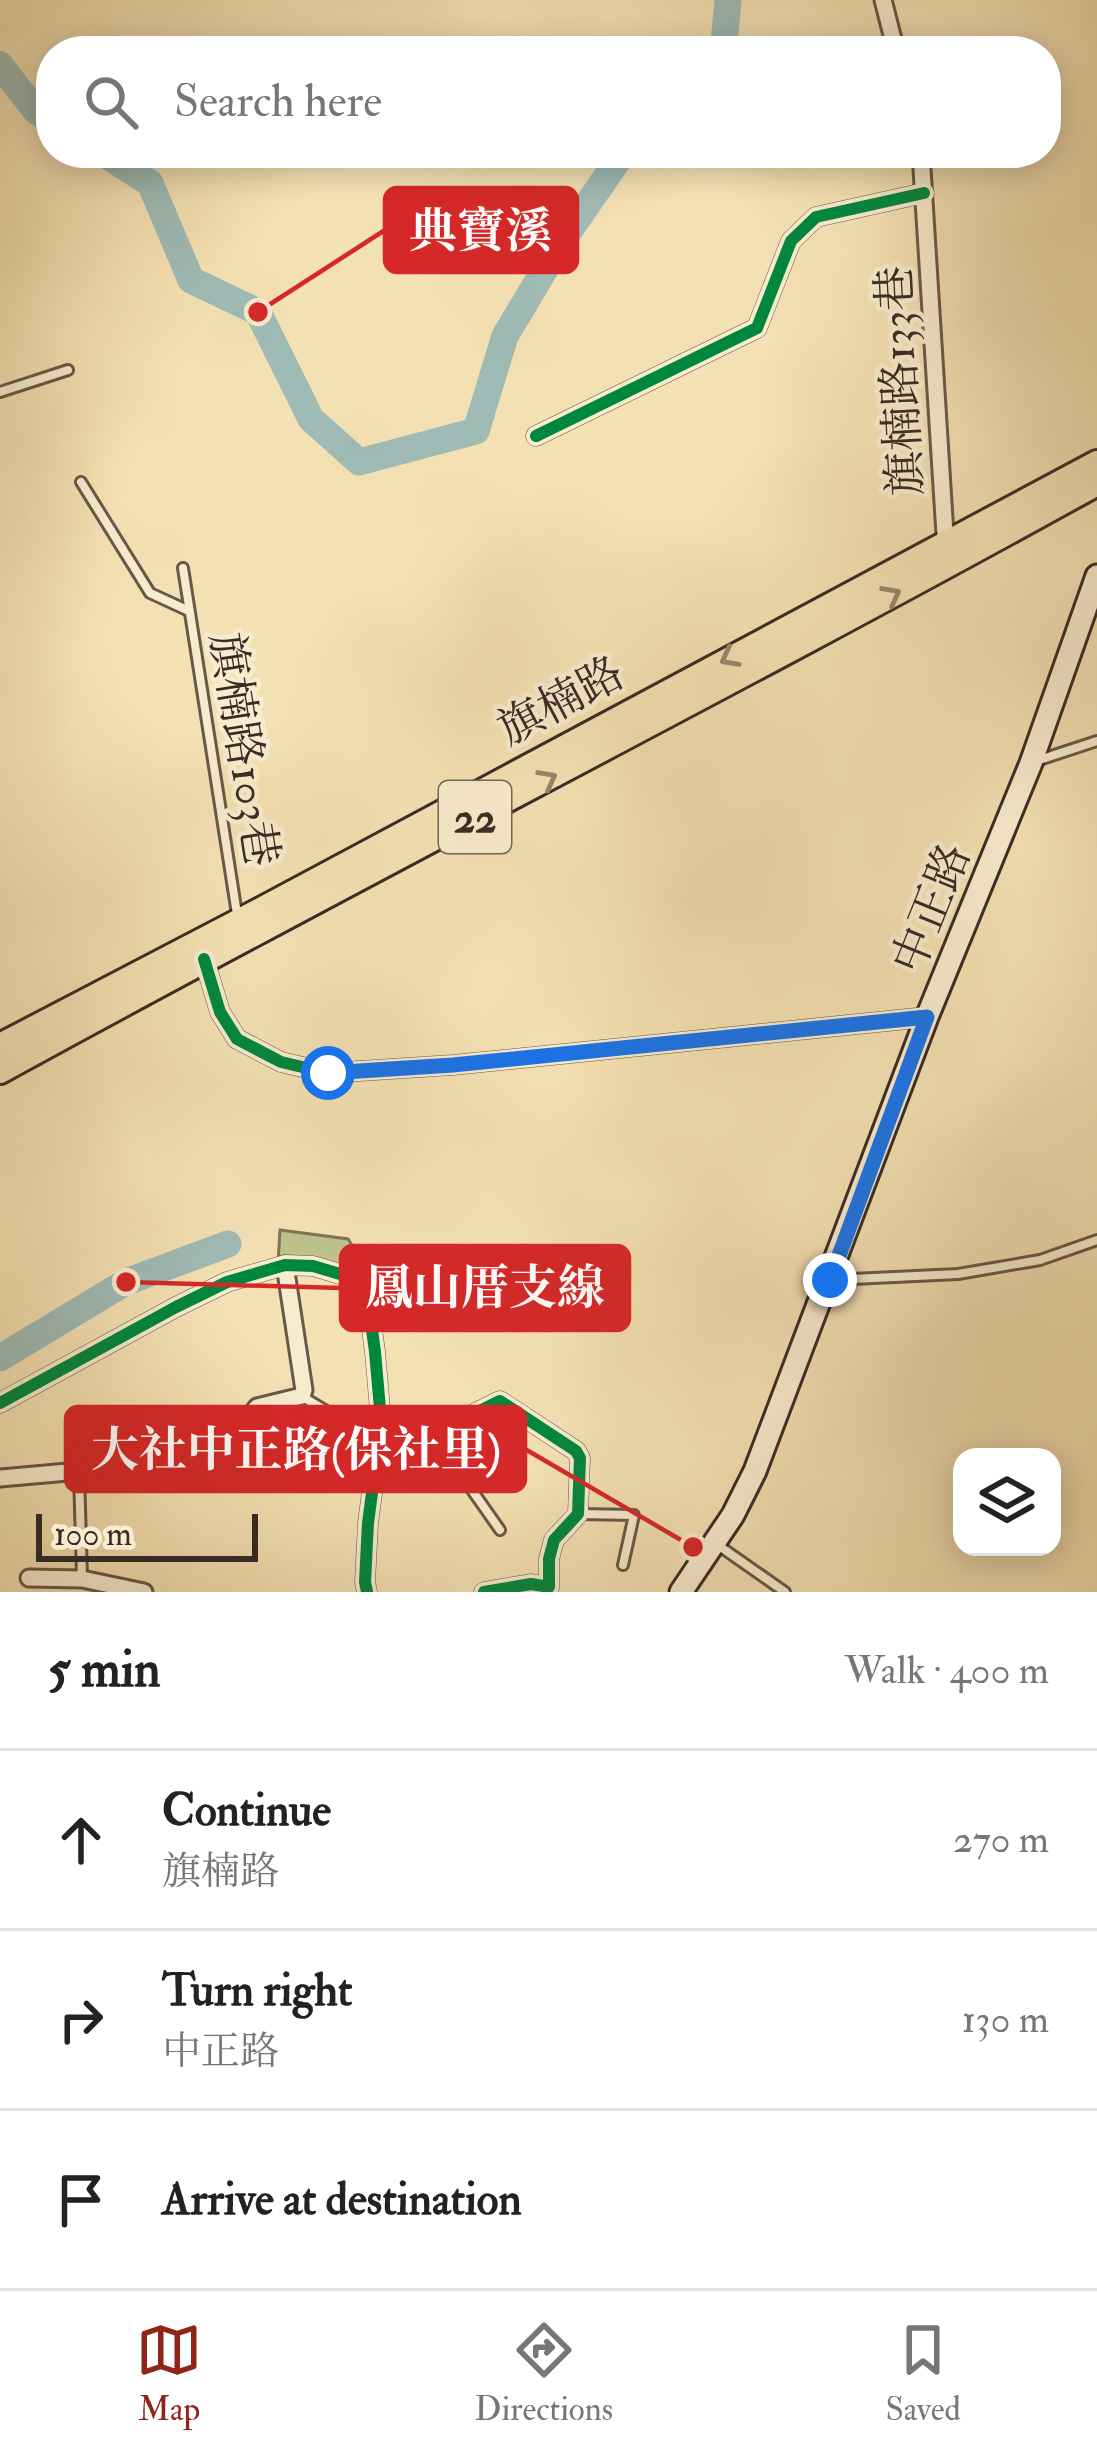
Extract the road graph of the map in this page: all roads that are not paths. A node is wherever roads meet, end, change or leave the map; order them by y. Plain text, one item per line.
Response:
1 (883, 0) edge
2 (892, 36) edge
3 (922, 168) edge
4 (924, 193) junction
5 (68, 370) dead end
6 (0, 392) edge
7 (536, 436) dead end
8 (1097, 463) edge
9 (81, 482) dead end
10 (1097, 482) edge
11 (947, 554) junction
12 (184, 568) dead end
13 (1097, 576) edge
14 (190, 611) junction
15 (1097, 741) edge
16 (1030, 763) junction
17 (240, 930) junction
18 (204, 959) junction
19 (927, 1017) junction
20 (0, 1046) edge
21 (0, 1072) edge
22 (1097, 1240) edge
23 (285, 1265) junction
24 (830, 1280) junction
25 (302, 1396) junction
26 (0, 1403) edge
27 (433, 1434) junction
28 (384, 1450) junction
29 (79, 1471) junction
30 (0, 1478) edge
31 (374, 1478) junction
32 (252, 1481) junction
33 (578, 1514) junction
34 (500, 1530) dead end
35 (714, 1543) junction
36 (623, 1564) dead end
37 (29, 1578) dead end
38 (82, 1579) junction
39 (552, 1589) edge
40 (144, 1592) edge
41 (367, 1592) edge
42 (484, 1592) edge
43 (681, 1592) edge
44 (784, 1592) edge

1 - 2 street
3 - 4 street, 旗楠路133巷
4 - 7 street, 旗楠路133巷
4 - 11 street, 旗楠路133巷
5 - 6 lane
8 - 11 main road, 旗楠路 / 22
9 - 14 lane
10 - 11 main road, 旗楠路 / 22
11 - 17 main road, 旗楠路 / 22
12 - 14 lane, 旗楠路103巷
13 - 16 main road, 中正路
14 - 17 lane, 旗楠路103巷
15 - 16 lane
16 - 19 main road, 中正路
17 - 18 main road, 旗楠路 / 22
17 - 20 main road, 旗楠路 / 22
18 - 19 street
18 - 21 main road, 旗楠路 / 22
19 - 24 main road, 中正路
22 - 24 lane
23 - 25 street
23 - 26 street
23 - 28 street
24 - 35 main road, 中正路
25 - 28 lane
25 - 32 street
27 - 28 street
27 - 33 street
27 - 34 lane
28 - 31 street
29 - 30 street
29 - 32 street
29 - 38 lane
31 - 32 street
31 - 41 street
33 - 36 lane
33 - 39 street
35 - 43 main road, 中正路
35 - 44 lane
37 - 38 street
38 - 40 street
39 - 42 street

